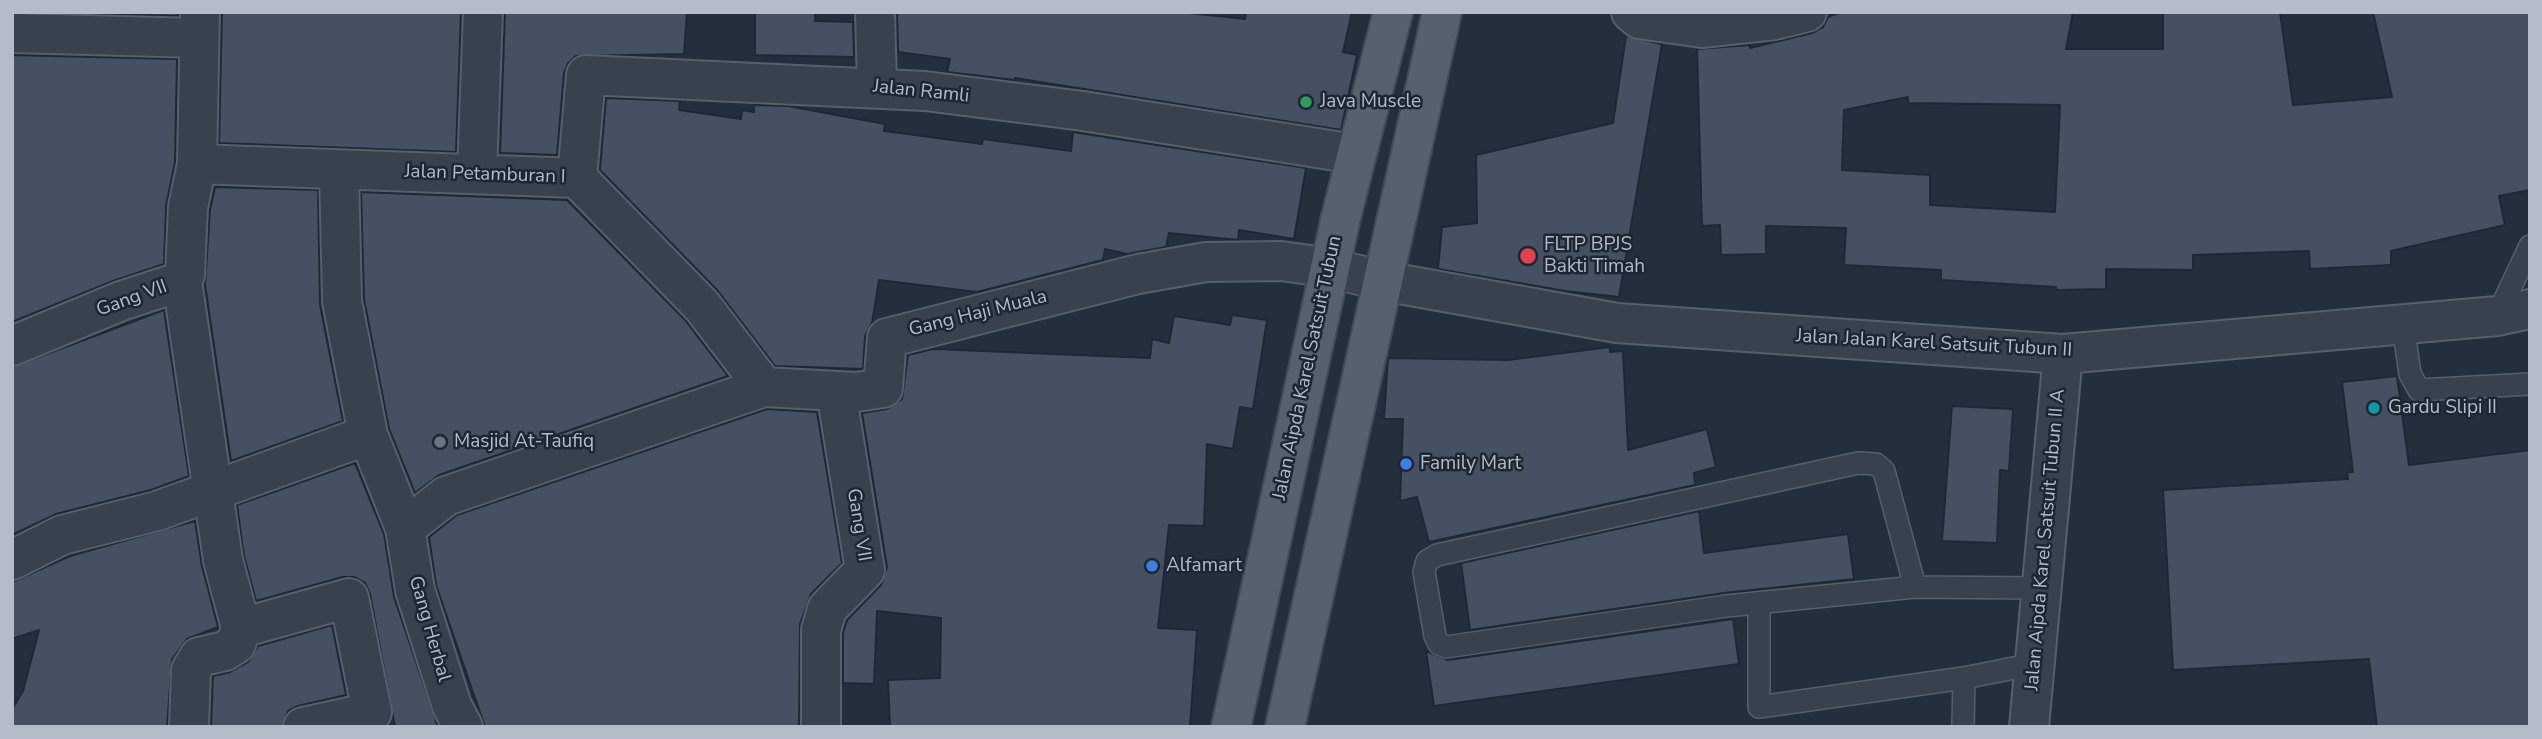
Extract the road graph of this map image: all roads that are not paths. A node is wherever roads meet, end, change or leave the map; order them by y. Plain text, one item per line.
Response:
1 (483, 12) edge
2 (875, 12) edge
3 (1393, 12) edge
4 (1442, 12) edge
5 (1630, 12) edge
6 (1807, 12) edge
7 (199, 25) edge
8 (12, 33) edge
9 (877, 87) junction
10 (1355, 154) junction
11 (197, 164) junction
12 (339, 171) junction
13 (477, 173) junction
14 (577, 178) junction
15 (2530, 246) edge
16 (1331, 268) junction
17 (182, 281) junction
18 (1383, 281) junction
19 (2513, 312) edge
20 (2403, 324) junction
21 (12, 346) edge
22 (2063, 354) junction
23 (2530, 384) edge
24 (764, 387) junction
25 (836, 391) junction
26 (368, 435) junction
27 (214, 491) junction
28 (405, 528) junction
29 (12, 561) edge
30 (1915, 587) junction
31 (2042, 588) junction
32 (1759, 603) junction
33 (241, 628) junction
34 (2034, 664) junction
35 (1964, 678) junction
36 (1758, 717) edge
37 (189, 727) edge
38 (303, 727) edge
39 (463, 727) edge
40 (821, 727) edge
41 (1231, 727) edge
42 (1285, 727) edge
43 (1963, 727) edge
44 (2029, 727) edge

1 - 13 street
2 - 9 street
3 - 10 main road, Jalan Aipda Karel Satsuit Tubun
4 - 18 main road
5 - 6 street
7 - 8 street
7 - 11 street, Gang VII
9 - 10 street, Jalan Ramli
9 - 14 street, Jalan Ramli
10 - 16 main road, Jalan Aipda Karel Satsuit Tubun
11 - 12 street, Jalan Petamburan I
11 - 17 street, Gang VII
12 - 13 street, Jalan Petamburan I
12 - 26 street, Gang Herbal
13 - 14 street, Jalan Petamburan I
14 - 24 street, Jalan Petamburan I
15 - 19 lane
16 - 18 street, Jalan Jalan Karel Satsuit Tubun II
16 - 25 street, Gang Haji Muala
16 - 41 main road, Jalan Aipda Karel Satsuit Tubun
17 - 21 street, Gang VII
17 - 27 street
18 - 22 street, Jalan Jalan Karel Satsuit Tubun II
18 - 42 main road
19 - 20 street, Jalan Jalan Karel Satsuit Tubun II
20 - 22 street, Jalan Jalan Karel Satsuit Tubun II
20 - 23 lane
22 - 31 street, Jalan Aipda Karel Satsuit Tubun II A
24 - 25 street, Gang Haji Muala
24 - 28 street, Gang Haji Muala
25 - 40 street, Gang VII
26 - 27 street
26 - 28 street, Gang Herbal
27 - 29 street
27 - 33 street
28 - 39 street, Gang Herbal
30 - 31 lane
30 - 32 lane
30 - 32 lane
31 - 34 street, Jalan Aipda Karel Satsuit Tubun II A
32 - 36 lane
33 - 37 street
33 - 38 street
34 - 35 lane
34 - 44 street, Jalan Aipda Karel Satsuit Tubun II A
35 - 36 lane
35 - 43 lane

